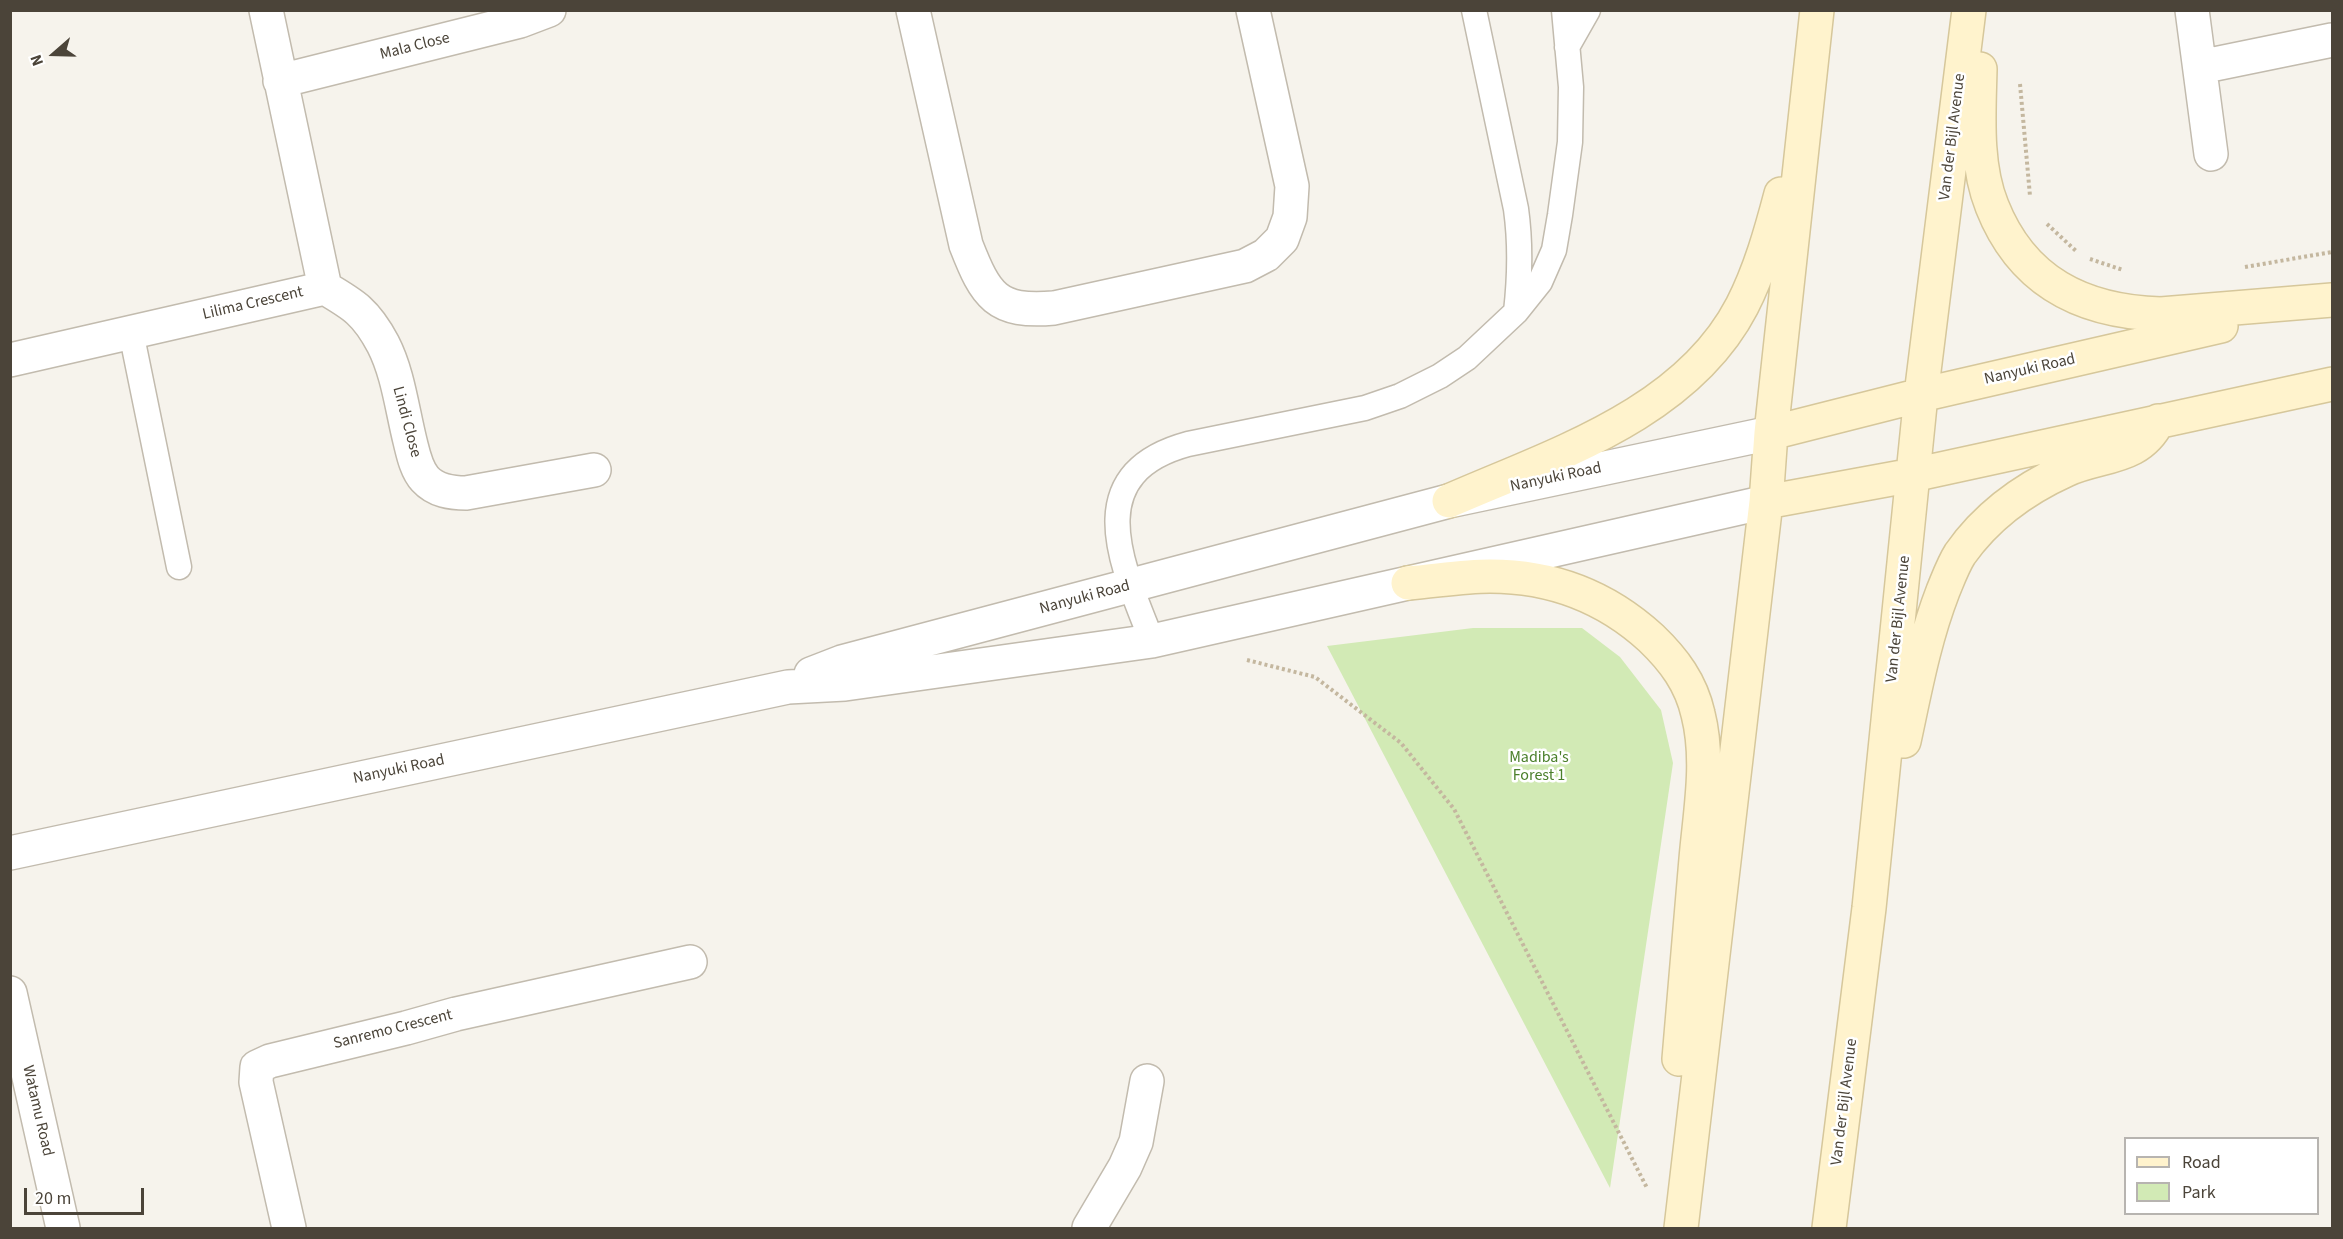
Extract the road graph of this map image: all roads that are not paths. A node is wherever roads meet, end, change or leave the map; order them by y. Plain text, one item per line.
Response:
1 (266, 10) edge
2 (549, 10) edge
3 (913, 10) edge
4 (1253, 10) edge
5 (1474, 10) edge
6 (1564, 10) edge
7 (1588, 10) edge
8 (1816, 10) edge
9 (1969, 10) edge
10 (1982, 10) edge
11 (2192, 10) edge
12 (2332, 40) edge
13 (1567, 47) junction
14 (2200, 67) junction
15 (1810, 77) junction
16 (280, 81) junction
17 (2211, 154) dead end
18 (325, 288) junction
19 (2332, 300) edge
20 (1516, 312) junction
21 (131, 332) junction
22 (10, 360) edge
23 (2332, 384) edge
24 (1921, 395) junction
25 (2158, 421) junction
26 (1771, 433) junction
27 (594, 470) dead end
28 (1913, 475) junction
29 (1449, 501) junction
30 (1766, 502) junction
31 (179, 567) dead end
32 (1408, 583) junction
33 (1131, 586) junction
34 (1152, 641) junction
35 (788, 687) junction
36 (10, 853) edge
37 (1869, 908) junction
38 (690, 962) dead end
39 (10, 993) edge
40 (1147, 1081) dead end
41 (63, 1228) edge
42 (289, 1228) edge
43 (1089, 1228) edge
44 (1680, 1228) edge
45 (1829, 1228) edge

1 - 16 street, Lilima Crescent
2 - 16 street, Mala Close
3 - 4 street
5 - 20 lane
6 - 13 lane
7 - 13 lane
8 - 15 main road
9 - 24 main road, Van der Bijl Avenue
10 - 19 main road
11 - 14 street
12 - 14 street
13 - 20 lane
14 - 17 street
15 - 26 main road
15 - 29 main road
16 - 18 street, Lilima Crescent
18 - 21 street, Lilima Crescent
18 - 27 street, Lindi Close
19 - 24 main road, Nanyuki Road
20 - 33 lane
21 - 22 street, Lilima Crescent
21 - 31 lane
23 - 25 main road, Nanyuki Road
24 - 26 main road, Nanyuki Road
24 - 28 main road, Van der Bijl Avenue
25 - 28 main road, Nanyuki Road
25 - 37 main road
26 - 29 street, Nanyuki Road
26 - 30 main road
28 - 30 main road, Nanyuki Road
28 - 37 main road, Van der Bijl Avenue
29 - 33 street, Nanyuki Road
30 - 32 street, Nanyuki Road
30 - 44 main road
32 - 34 street, Nanyuki Road
32 - 44 main road
33 - 34 lane
33 - 35 street, Nanyuki Road
34 - 35 street, Nanyuki Road
35 - 36 street, Nanyuki Road
37 - 45 main road, Van der Bijl Avenue
38 - 42 street, Sanremo Crescent
39 - 41 street, Watamu Road
40 - 43 street

